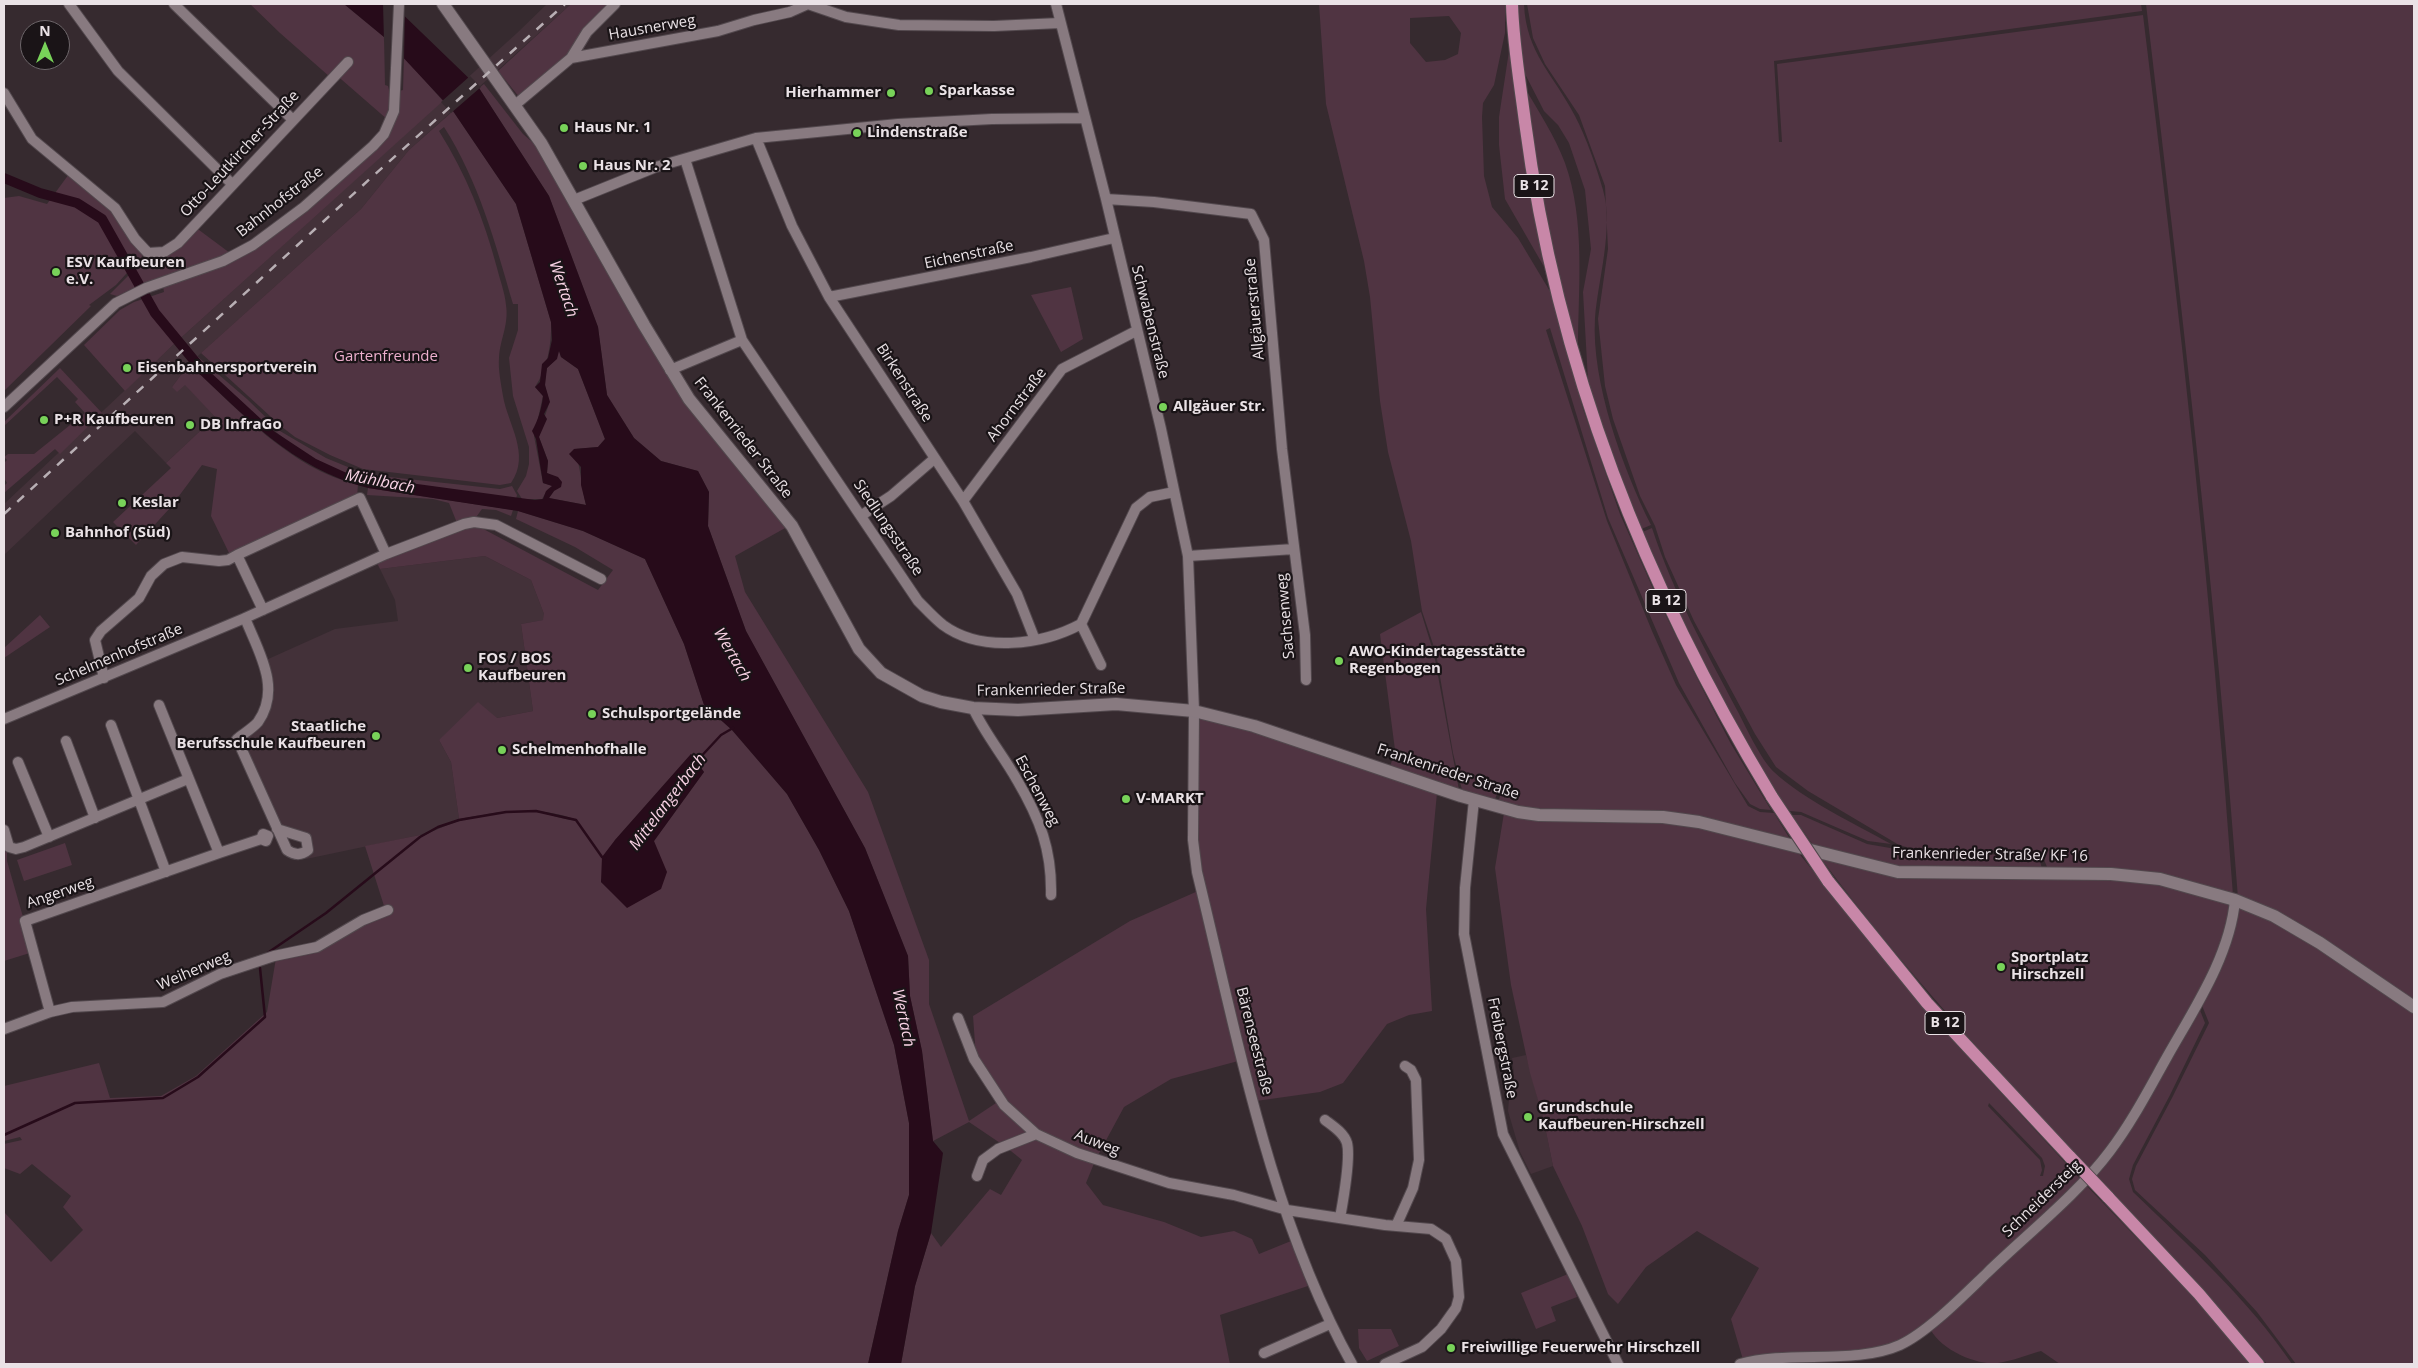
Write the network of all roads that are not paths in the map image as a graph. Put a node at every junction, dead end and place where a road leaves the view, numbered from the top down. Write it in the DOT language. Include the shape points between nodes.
graph roads {
  1 [pos="69,4"];
  2 [pos="174,4"];
  3 [pos="392,4"];
  4 [pos="399,4"];
  5 [pos="615,4"];
  6 [pos="808,4"];
  7 [pos="1056,4"];
  8 [pos="1512,4"];
  9 [pos="448,5"];
  10 [pos="1060,23"];
  11 [pos="571,58"];
  12 [pos="348,62"];
  13 [pos="396,64"];
  14 [pos="4,92"];
  15 [pos="515,105"];
  16 [pos="1085,118"];
  17 [pos="292,119"];
  18 [pos="756,138"];
  19 [pos="685,158"];
  20 [pos="232,184"];
  21 [pos="1106,199"];
  22 [pos="574,200"];
  23 [pos="1114,238"];
  24 [pos="829,297"];
  25 [pos="1136,331"];
  26 [pos="742,340"];
  27 [pos="670,370"];
  28 [pos="4,407"];
  29 [pos="934,459"];
  30 [pos="1174,492"];
  31 [pos="963,501"];
  32 [pos="862,515"];
  33 [pos="1294,549"];
  34 [pos="386,554"];
  35 [pos="237,555"];
  36 [pos="1188,556"];
  37 [pos="601,579"];
  38 [pos="263,610"];
  39 [pos="244,618"];
  40 [pos="1081,624"];
  41 [pos="1035,640"];
  42 [pos="1101,665"];
  43 [pos="104,678"];
  44 [pos="1306,680"];
  45 [pos="159,705"];
  46 [pos="974,708"];
  47 [pos="1194,711"];
  48 [pos="4,719"];
  49 [pos="111,725"];
  50 [pos="66,741"];
  51 [pos="18,762"];
  52 [pos="188,779"];
  53 [pos="140,800"];
  54 [pos="1474,800"];
  55 [pos="1538,815"];
  56 [pos="95,818"];
  57 [pos="277,829"];
  58 [pos="4,830"];
  59 [pos="48,837"];
  60 [pos="261,839"];
  61 [pos="219,853"];
  62 [pos="166,872"];
  63 [pos="1051,895"];
  64 [pos="2235,900"];
  65 [pos="388,910"];
  66 [pos="2414,1007"];
  67 [pos="50,1012"];
  68 [pos="958,1018"];
  69 [pos="4,1029"];
  70 [pos="1405,1066"];
  71 [pos="1325,1120"];
  72 [pos="1036,1134"];
  73 [pos="977,1176"];
  74 [pos="1285,1210"];
  75 [pos="1340,1218"];
  76 [pos="1396,1226"];
  77 [pos="1330,1324"];
  78 [pos="1264,1353"];
  79 [pos="1352,1364"];
  80 [pos="1385,1364"];
  81 [pos="1618,1364"];
  82 [pos="1740,1364"];
  83 [pos="2258,1364"];
  1 -- 20 [label="street" via="118,70"];
  2 -- 17 [label="street"];
  3 -- 13 [label="street"];
  4 -- 13 [label="street"];
  5 -- 11 [label="street" via="587,32"];
  6 -- 10 [label="street" via="846,17 899,25"];
  6 -- 11 [label="street, Hausnerweg" via="718,31"];
  7 -- 10 [label="street, Schwabenstraße"];
  8 -- 83 [label="main road, B 12, bridge" via="1537,204 1588,403 1635,533 1706,684 1772,797 1828,881 1927,1003 2199,1294"];
  9 -- 15 [label="street, Frankenrieder Straße" via="470,45"];
  10 -- 16 [label="street, Schwabenstraße"];
  11 -- 15 [label="street, Hausnerweg"];
  12 -- 17 [label="street, Otto-Leutkircher-Straße"];
  13 -- 28 [label="street, Bahnhofstraße" via="394,111 384,134 304,207 253,245 232,256 146,288 116,303"];
  14 -- 20 [label="street, Otto-Leutkircher-Straße" via="32,139 115,208 148,253 164,252 178,243"];
  15 -- 22 [label="street, Frankenrieder Straße"];
  16 -- 18 [label="street" via="904,124"];
  16 -- 21 [label="street, Schwabenstraße"];
  17 -- 20 [label="street, Otto-Leutkircher-Straße"];
  18 -- 19 [label="street"];
  18 -- 24 [label="street, Birkenstraße" via="792,226"];
  19 -- 22 [label="street"];
  19 -- 26 [label="street, Siedlungsstraße"];
  21 -- 23 [label="street, Schwabenstraße"];
  21 -- 33 [label="street, Allgäuerstraße" via="1251,214 1264,240"];
  22 -- 27 [label="street, Frankenrieder Straße"];
  23 -- 24 [label="street, Eichenstraße"];
  23 -- 25 [label="street, Schwabenstraße"];
  24 -- 29 [label="street, Birkenstraße"];
  25 -- 30 [label="street, Schwabenstraße"];
  25 -- 31 [label="street, Ahornstraße" via="1062,369"];
  26 -- 27 [label="street"];
  26 -- 32 [label="street, Siedlungsstraße"];
  27 -- 46 [label="street, Frankenrieder Straße" via="728,449 792,526 839,614 870,663 922,696"];
  29 -- 31 [label="street, Birkenstraße"];
  29 -- 32 [label="street" via="891,496"];
  30 -- 36 [label="street, Schwabenstraße"];
  30 -- 40 [label="street" via="1150,497 1136,508"];
  31 -- 41 [label="street, Birkenstraße" via="1017,594"];
  32 -- 41 [label="street, Siedlungsstraße" via="918,601 944,625 974,640 1004,643"];
  33 -- 36 [label="street"];
  33 -- 44 [label="street, Sachsenweg" via="1305,635"];
  34 -- 35 [label="street" via="360,498"];
  34 -- 37 [label="street, Schelmenhofstraße" via="474,522 496,525"];
  34 -- 38 [label="street, Schelmenhofstraße"];
  35 -- 38 [label="street"];
  35 -- 43 [label="street" via="219,561 182,557 157,569 139,598 94,640"];
  36 -- 47 [label="street, Schwabenstraße"];
  38 -- 39 [label="street, Schelmenhofstraße"];
  39 -- 43 [label="street, Schelmenhofstraße"];
  39 -- 57 [label="street" via="268,673 268,687 266,705 257,723 237,739"];
  40 -- 41 [label="street, Siedlungsstraße"];
  40 -- 42 [label="street"];
  43 -- 48 [label="street, Schelmenhofstraße"];
  45 -- 52 [label="street"];
  46 -- 47 [label="street, Frankenrieder Straße" via="1018,710 1116,704"];
  46 -- 63 [label="street, Eschenweg" via="980,724 1017,780 1042,829 1050,859"];
  47 -- 54 [label="street, Frankenrieder Straße" via="1254,726"];
  47 -- 74 [label="street, Bärenseestraße" via="1193,840 1197,872 1254,1102"];
  49 -- 53 [label="street"];
  50 -- 56 [label="street"];
  51 -- 59 [label="street"];
  52 -- 53 [label="street"];
  52 -- 61 [label="street"];
  53 -- 56 [label="street"];
  53 -- 62 [label="street"];
  54 -- 55 [label="street, Frankenrieder Straße"];
  54 -- 81 [label="street, Freibergstraße" via="1464,934 1503,1134"];
  55 -- 64 [label="street, Frankenrieder Straße/ KF 16" via="1663,817 1699,822 1898,872 2111,874 2160,879"];
  56 -- 59 [label="street"];
  58 -- 59 [label="street" via="9,846 16,849"];
  60 -- 61 [label="street, Angerweg"];
  61 -- 62 [label="street, Angerweg"];
  62 -- 67 [label="street, Angerweg" via="25,921"];
  64 -- 66 [label="street, Frankenrieder Straße/ KF 16" via="2274,916 2320,943"];
  64 -- 82 [label="street, Schneidersteig" via="2224,948 2198,1001 2111,1151 1960,1298 1901,1345 1880,1352"];
  65 -- 67 [label="street, Weiherweg" via="363,920 317,947 274,956 220,974 163,1002 72,1007"];
  67 -- 69 [label="street, Weiherweg"];
  68 -- 72 [label="street, Auweg" via="974,1058 1004,1105"];
  70 -- 76 [label="street" via="1412,1070 1416,1080 1419,1160 1413,1188"];
  71 -- 75 [label="street" via="1347,1143 1347,1180"];
  72 -- 73 [label="street" via="998,1149 983,1160"];
  72 -- 74 [label="street, Auweg" via="1077,1153 1142,1176 1234,1195"];
  74 -- 75 [label="street, Auweg"];
  74 -- 77 [label="street, Bärenseestraße"];
  75 -- 76 [label="street, Auweg"];
  76 -- 80 [label="street, Auweg" via="1431,1229 1446,1239 1456,1261 1459,1296 1450,1318 1422,1347"];
  77 -- 78 [label="street"];
  77 -- 79 [label="street, Bärenseestraße"];
}
